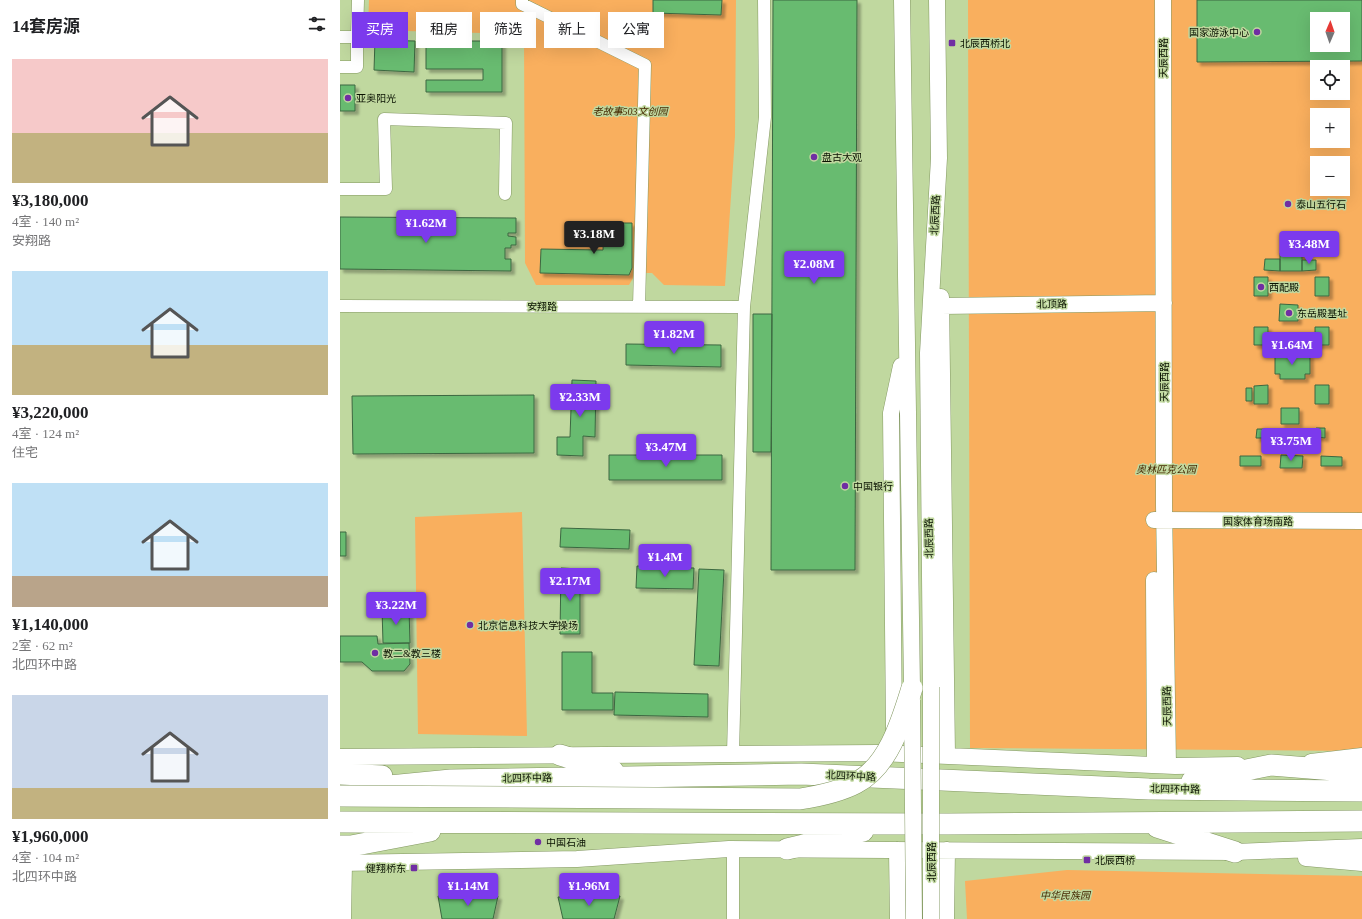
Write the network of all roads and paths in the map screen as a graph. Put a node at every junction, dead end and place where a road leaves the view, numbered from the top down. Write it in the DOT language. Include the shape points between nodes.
graph roads {
  1 [pos="358,0"];
  2 [pos="522,0"];
  3 [pos="764,0"];
  4 [pos="902,0"];
  5 [pos="937,0"];
  6 [pos="1153,0"];
  7 [pos="1163,0"];
  8 [pos="358,12"];
  9 [pos="340,37"];
  10 [pos="352,37"];
  11 [pos="357,48"];
  12 [pos="340,66"];
  13 [pos="939,158"];
  14 [pos="340,189"];
  15 [pos="504,194"];
  16 [pos="1159,303"];
  17 [pos="340,306"];
  18 [pos="941,306"];
  19 [pos="639,307"];
  20 [pos="744,307"];
  21 [pos="907,337"];
  22 [pos="1159,520"];
  23 [pos="1362,521"];
  24 [pos="922,687"];
  25 [pos="894,753"];
  26 [pos="733,754"];
  27 [pos="560,755"];
  28 [pos="947,755"];
  29 [pos="1362,756"];
  30 [pos="340,757"];
  31 [pos="1162,764"];
  32 [pos="1271,765"];
  33 [pos="1362,770"];
  34 [pos="340,774"];
  35 [pos="633,777"];
  36 [pos="450,780"];
  37 [pos="1149,789"];
  38 [pos="340,790"];
  39 [pos="1362,791"];
  40 [pos="340,796"];
  41 [pos="1137,821"];
  42 [pos="1362,821"];
  43 [pos="340,822"];
  44 [pos="483,822"];
  45 [pos="897,823"];
  46 [pos="1362,848"];
  47 [pos="733,849"];
  48 [pos="787,849"];
  49 [pos="897,850"];
  50 [pos="947,850"];
  51 [pos="1235,852"];
  52 [pos="342,857"];
  53 [pos="1362,863"];
  54 [pos="898,912"];
  55 [pos="946,912"];
  56 [pos="345,919"];
  57 [pos="733,919"];
  58 [pos="914,919"];
  59 [pos="931,919"];
  1 -- 8 [label="street"];
  2 -- 19 [label="street" via="522,4 645,65"];
  3 -- 20 [label="street" via="764,117"];
  4 -- 21 [label="street, 北辰西路"];
  5 -- 13 [label="street, 北辰西路"];
  6 -- 16 [label="street, 天辰西路"];
  7 -- 16 [label="street, 天辰西路"];
  9 -- 10 [label="street"];
  11 -- 12 [label="street" via="357,66"];
  13 -- 18 [label="street, 北辰西路"];
  13 -- 24 [label="street, 北辰西路" via="928,353"];
  14 -- 15 [label="street" via="386,189 384,119 506,123"];
  16 -- 18 [label="street, 北顶路"];
  16 -- 22 [label="street, 天辰西路"];
  17 -- 19 [label="street, 安翔路"];
  18 -- 28 [label="street, 北辰西路"];
  19 -- 20 [label="street, 安翔路"];
  20 -- 26 [label="street"];
  21 -- 24 [label="street, 北辰西路"];
  21 -- 25 [label="street, 北辰西路" via="891,413"];
  22 -- 23 [label="street, 国家体育场南路"];
  22 -- 31 [label="street, 天辰西路"];
  24 -- 40 [label="highway, bridge" via="898,734 878,765 857,783 831,793 800,799"];
  24 -- 58 [label="street, 北辰西路, bridge"];
  24 -- 59 [label="street, 北辰西路, bridge"];
  25 -- 26 [label="street"];
  25 -- 28 [label="street"];
  26 -- 27 [label="street"];
  27 -- 30 [label="street"];
  27 -- 35 [label="highway"];
  28 -- 31 [label="street"];
  29 -- 32 [label="street"];
  31 -- 32 [label="street"];
  32 -- 33 [label="highway"];
  32 -- 37 [label="highway"];
  34 -- 36 [label="highway"];
  35 -- 36 [label="highway, 北四环中路"];
  35 -- 37 [label="highway, 北四环中路" via="801,774"];
  36 -- 38 [label="highway, 北四环中路"];
  37 -- 39 [label="highway, 北四环中路"];
  41 -- 42 [label="highway"];
  41 -- 45 [label="highway"];
  41 -- 51 [label="highway"];
  43 -- 44 [label="highway"];
  44 -- 45 [label="highway"];
  44 -- 52 [label="highway" via="351,846"];
  45 -- 48 [label="highway"];
  46 -- 51 [label="street"];
  47 -- 48 [label="street"];
  47 -- 52 [label="street" via="577,859"];
  47 -- 57 [label="street"];
  48 -- 49 [label="street"];
  49 -- 50 [label="street"];
  49 -- 54 [label="street"];
  50 -- 51 [label="street"];
  50 -- 55 [label="street, 北辰西路"];
  51 -- 53 [label="street"];
  52 -- 56 [label="street"];
  54 -- 55 [label="street"];
}
